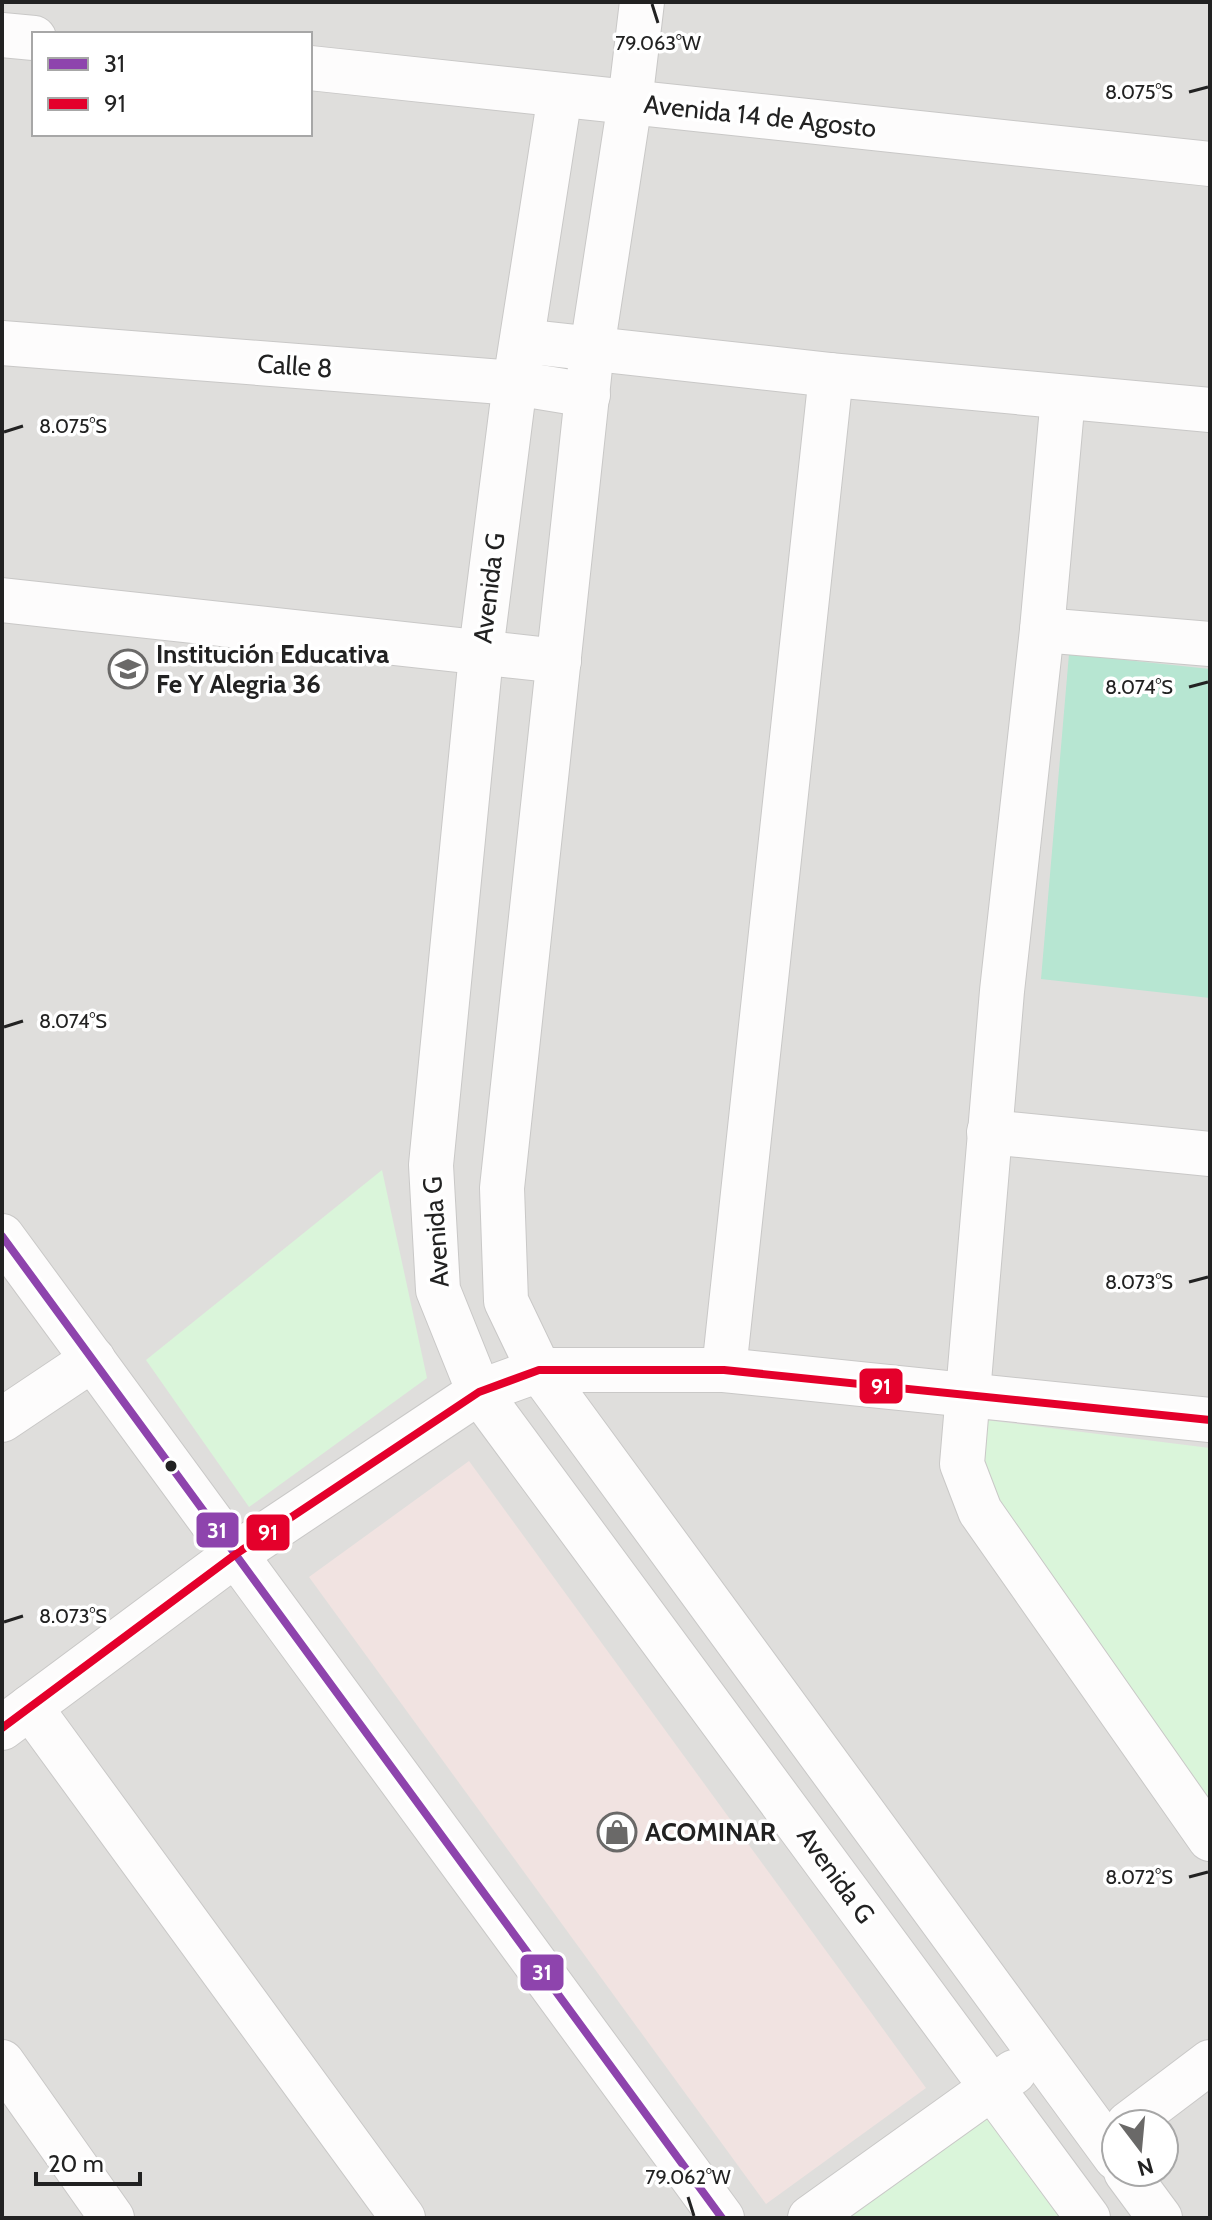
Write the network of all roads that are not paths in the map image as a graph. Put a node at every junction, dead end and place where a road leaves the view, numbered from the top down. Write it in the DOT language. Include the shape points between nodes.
graph roads {
  1 [pos="642,2"];
  2 [pos="2,35"];
  3 [pos="32,38"];
  4 [pos="312,68"];
  5 [pos="560,95"];
  6 [pos="630,102"];
  7 [pos="1210,164"];
  8 [pos="522,341"];
  9 [pos="2,343"];
  10 [pos="592,349"];
  11 [pos="831,375"];
  12 [pos="515,383"];
  13 [pos="588,395"];
  14 [pos="1063,397"];
  15 [pos="1210,410"];
  16 [pos="2,600"];
  17 [pos="1042,630"];
  18 [pos="1210,644"];
  19 [pos="481,652"];
  20 [pos="559,661"];
  21 [pos="989,1132"];
  22 [pos="1210,1154"];
  23 [pos="2,1236"];
  24 [pos="93,1359"];
  25 [pos="539,1370"];
  26 [pos="724,1370"];
  27 [pos="479,1392"];
  28 [pos="967,1397"];
  29 [pos="2,1420"];
  30 [pos="1210,1420"];
  31 [pos="236,1554"];
  32 [pos="16,1718"];
  33 [pos="1210,1839"];
  34 [pos="1040,2055"];
  35 [pos="2,2062"];
  36 [pos="1210,2062"];
  37 [pos="992,2086"];
  38 [pos="1160,2108"];
  39 [pos="1100,2125"];
  40 [pos="1142,2188"];
  41 [pos="112,2218"];
  42 [pos="403,2218"];
  43 [pos="722,2218"];
  44 [pos="810,2218"];
  45 [pos="1088,2218"];
  46 [pos="1160,2218"];
  1 -- 6 [label="street"];
  2 -- 3 [label="street"];
  4 -- 5 [label="street, Avenida 14 de Agosto"];
  5 -- 6 [label="street, Avenida 14 de Agosto"];
  5 -- 8 [label="street, Avenida G"];
  6 -- 7 [label="street, Avenida 14 de Agosto"];
  6 -- 10 [label="street"];
  8 -- 10 [label="street"];
  8 -- 12 [label="street, Avenida G"];
  9 -- 12 [label="street, Calle 8"];
  10 -- 11 [label="street"];
  10 -- 13 [label="street"];
  11 -- 14 [label="street"];
  11 -- 26 [label="street"];
  12 -- 13 [label="street, Calle 8"];
  12 -- 19 [label="street, Avenida G"];
  13 -- 20 [label="street"];
  14 -- 15 [label="street"];
  14 -- 17 [label="street"];
  16 -- 19 [label="street"];
  17 -- 18 [label="street"];
  17 -- 21 [label="street"];
  19 -- 20 [label="street"];
  19 -- 27 [label="street, Avenida G" via="431,1165 438,1290"];
  20 -- 25 [label="street" via="502,1188 506,1301"];
  21 -- 22 [label="street"];
  21 -- 28 [label="street"];
  23 -- 24 [label="street"];
  24 -- 29 [label="street"];
  24 -- 31 [label="street"];
  25 -- 26 [label="street"];
  25 -- 27 [label="street"];
  25 -- 34 [label="street"];
  26 -- 28 [label="street"];
  27 -- 31 [label="street"];
  27 -- 37 [label="street, Avenida G"];
  28 -- 30 [label="street"];
  28 -- 33 [label="street" via="962,1464 980,1511"];
  31 -- 32 [label="street"];
  31 -- 43 [label="street"];
  32 -- 42 [label="street"];
  34 -- 37 [label="street"];
  34 -- 39 [label="street"];
  35 -- 41 [label="street"];
  36 -- 38 [label="street"];
  37 -- 44 [label="street"];
  37 -- 45 [label="street, Avenida G"];
  40 -- 46 [label="street"];
}
